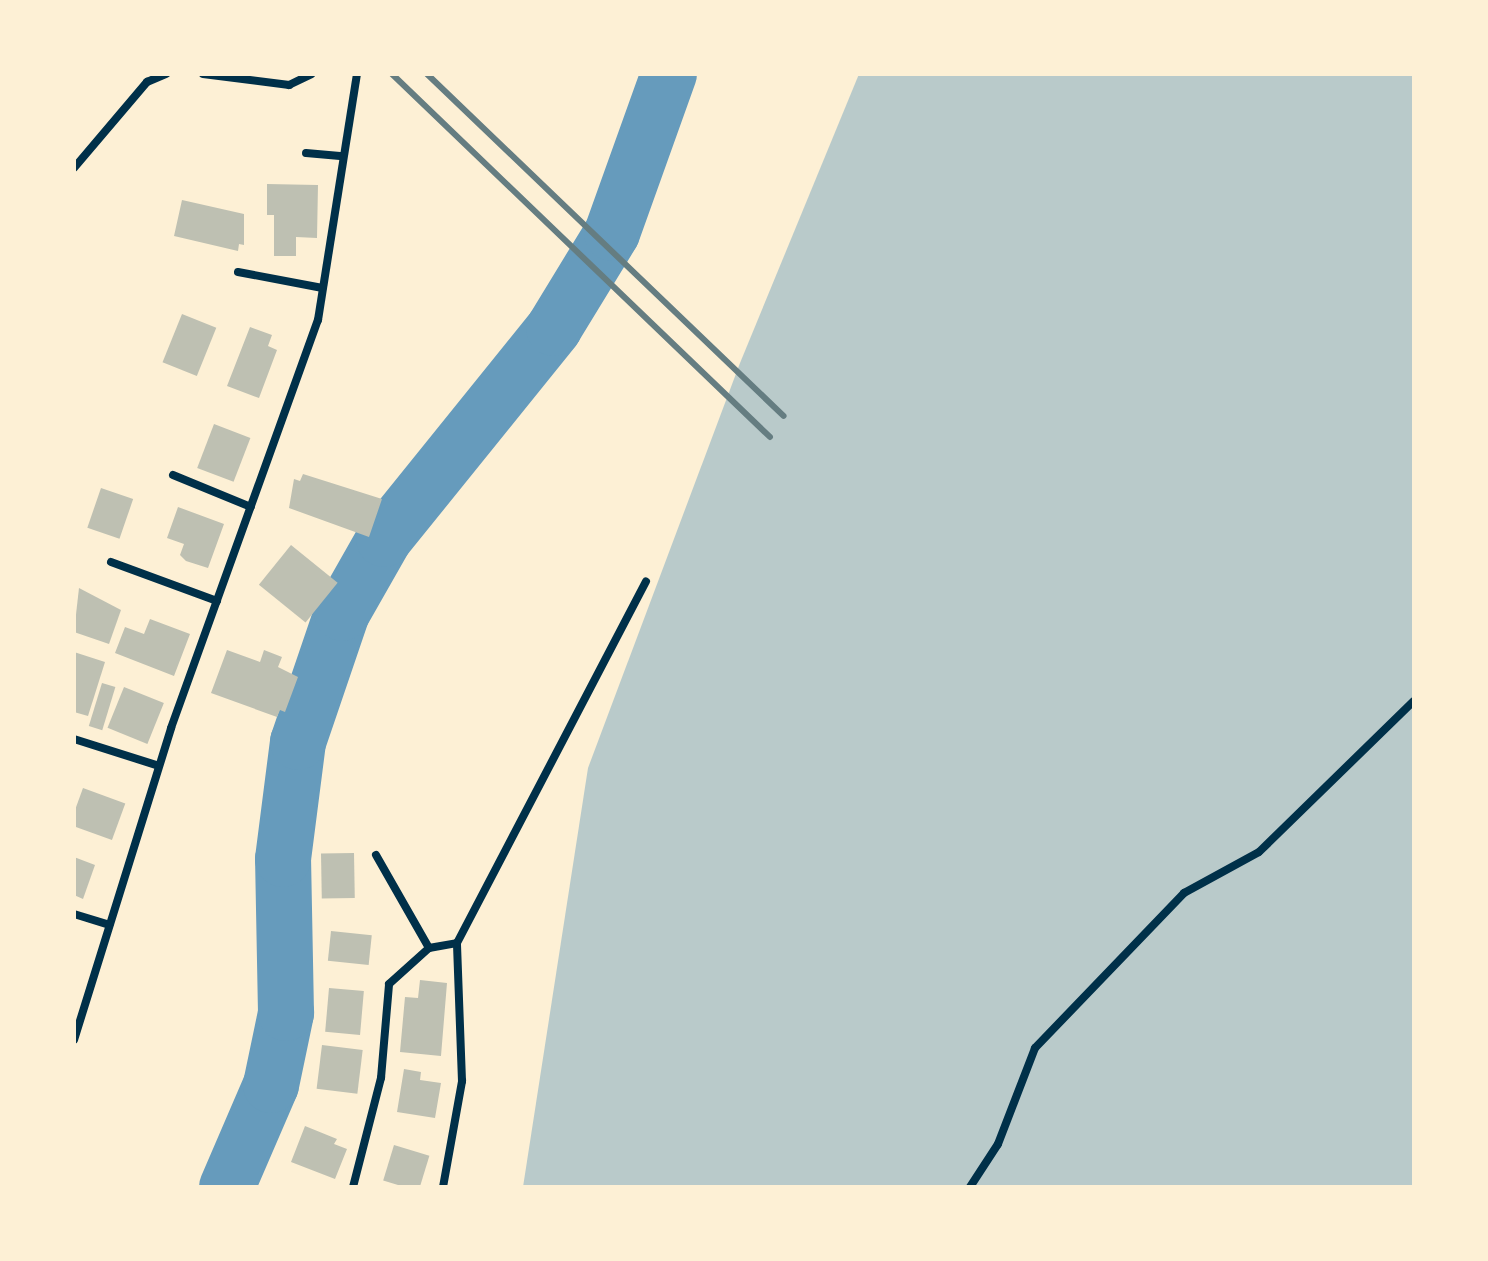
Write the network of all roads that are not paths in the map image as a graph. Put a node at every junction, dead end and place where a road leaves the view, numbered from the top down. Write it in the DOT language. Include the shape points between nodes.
graph roads {
  1 [pos="166,74"];
  2 [pos="203,74"];
  3 [pos="312,74"];
  4 [pos="357,74"];
  5 [pos="306,153"];
  6 [pos="343,156"];
  7 [pos="74,168"];
  8 [pos="238,272"];
  9 [pos="323,288"];
  10 [pos="173,475"];
  11 [pos="251,507"];
  12 [pos="111,562"];
  13 [pos="646,581"];
  14 [pos="217,601"];
  15 [pos="1414,701"];
  16 [pos="74,739"];
  17 [pos="159,766"];
  18 [pos="376,855"];
  19 [pos="74,914"];
  20 [pos="109,925"];
  21 [pos="457,943"];
  22 [pos="429,948"];
  23 [pos="74,1040"];
  24 [pos="353,1187"];
  25 [pos="443,1187"];
  26 [pos="970,1187"];
  1 -- 7 [label="street" via="147,82"];
  2 -- 3 [label="street" via="289,85"];
  4 -- 6 [label="street"];
  5 -- 6 [label="street"];
  6 -- 9 [label="street"];
  8 -- 9 [label="street"];
  9 -- 11 [label="street" via="318,320"];
  10 -- 11 [label="street"];
  11 -- 14 [label="street"];
  12 -- 14 [label="street"];
  13 -- 21 [label="street"];
  14 -- 17 [label="street"];
  15 -- 26 [label="street" via="1259,852 1184,893 1035,1048 998,1144"];
  16 -- 17 [label="street"];
  17 -- 20 [label="street"];
  18 -- 22 [label="street"];
  19 -- 20 [label="street"];
  20 -- 23 [label="street"];
  21 -- 22 [label="street"];
  21 -- 25 [label="street" via="462,1081"];
  22 -- 24 [label="street" via="389,984 381,1078"];
}
